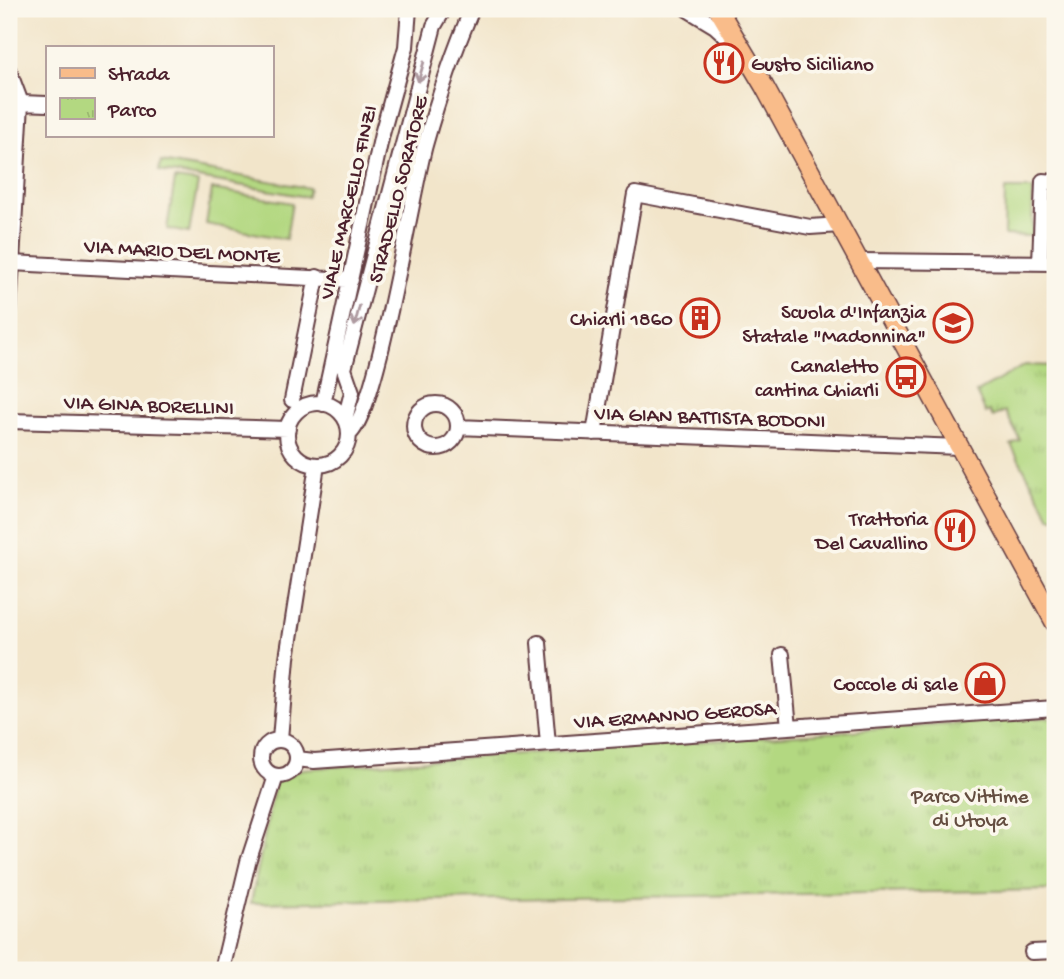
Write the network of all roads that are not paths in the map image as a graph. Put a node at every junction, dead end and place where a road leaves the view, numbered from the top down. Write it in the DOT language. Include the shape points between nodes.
graph roads {
  1 [pos="410,9"];
  2 [pos="444,9"];
  3 [pos="472,9"];
  4 [pos="687,9"];
  5 [pos="718,9"];
  6 [pos="741,50"];
  7 [pos="9,71"];
  8 [pos="21,103"];
  9 [pos="46,104"];
  10 [pos="1055,182"];
  11 [pos="840,225"];
  12 [pos="859,261"];
  13 [pos="11,262"];
  14 [pos="1040,263"];
  15 [pos="1055,263"];
  16 [pos="317,277"];
  17 [pos="351,280"];
  18 [pos="9,314"];
  19 [pos="383,341"];
  20 [pos="352,392"];
  21 [pos="292,400"];
  22 [pos="323,404"];
  23 [pos="345,419"];
  24 [pos="9,421"];
  25 [pos="458,428"];
  26 [pos="288,429"];
  27 [pos="349,433"];
  28 [pos="594,433"];
  29 [pos="959,447"];
  30 [pos="317,465"];
  31 [pos="1055,624"];
  32 [pos="540,643"];
  33 [pos="782,655"];
  34 [pos="1055,708"];
  35 [pos="789,727"];
  36 [pos="280,739"];
  37 [pos="548,744"];
  38 [pos="297,759"];
  39 [pos="275,776"];
  40 [pos="1055,951"];
  41 [pos="1032,952"];
  42 [pos="222,970"];
  1 -- 17 [label="street, VIALE MARCELLO FINZI" via="406,47"];
  2 -- 20 [label="street, STRADELLO SORATORE, one-way" via="434,26 394,169 344,369"];
  3 -- 19 [label="street, STRADELLO SORATORE" via="425,146"];
  4 -- 6 [label="street"];
  5 -- 6 [label="main road"];
  6 -- 11 [label="main road"];
  7 -- 8 [label="street"];
  8 -- 9 [label="street"];
  8 -- 13 [label="street"];
  10 -- 14 [label="street" via="1043,181"];
  11 -- 12 [label="main road"];
  11 -- 28 [label="street" via="810,227 635,194"];
  12 -- 14 [label="street"];
  12 -- 29 [label="main road"];
  13 -- 16 [label="street, VIA MARIO DEL MONTE"];
  13 -- 18 [label="street"];
  14 -- 15 [label="street"];
  16 -- 17 [label="street, VIA MARIO DEL MONTE"];
  16 -- 21 [label="street"];
  17 -- 22 [label="street, VIALE MARCELLO FINZI"];
  19 -- 20 [label="street, STRADELLO SORATORE"];
  19 -- 27 [label="street, STRADELLO SORATORE" via="360,417"];
  20 -- 23 [label="street, STRADELLO SORATORE"];
  22 -- 23 [label="street"];
  22 -- 26 [label="street" via="298,411"];
  23 -- 27 [label="street"];
  24 -- 26 [label="street, VIA GINA BORELLINI"];
  25 -- 28 [label="street, VIA GIAN BATTISTA BODONI"];
  26 -- 30 [label="street" via="292,451"];
  27 -- 30 [label="street" via="341,455"];
  28 -- 29 [label="street, VIA GIAN BATTISTA BODONI"];
  29 -- 31 [label="main road"];
  30 -- 36 [label="street" via="287,658"];
  32 -- 37 [label="street"];
  33 -- 35 [label="street"];
  34 -- 35 [label="street, VIA ERMANNO GEROSA"];
  35 -- 37 [label="street, VIA ERMANNO GEROSA"];
  36 -- 38 [label="street" via="291,744"];
  36 -- 39 [label="street" via="268,743 260,758 265,770"];
  37 -- 38 [label="street, VIA ERMANNO GEROSA"];
  38 -- 39 [label="street" via="288,774"];
  39 -- 42 [label="street"];
  40 -- 41 [label="street"];
}
